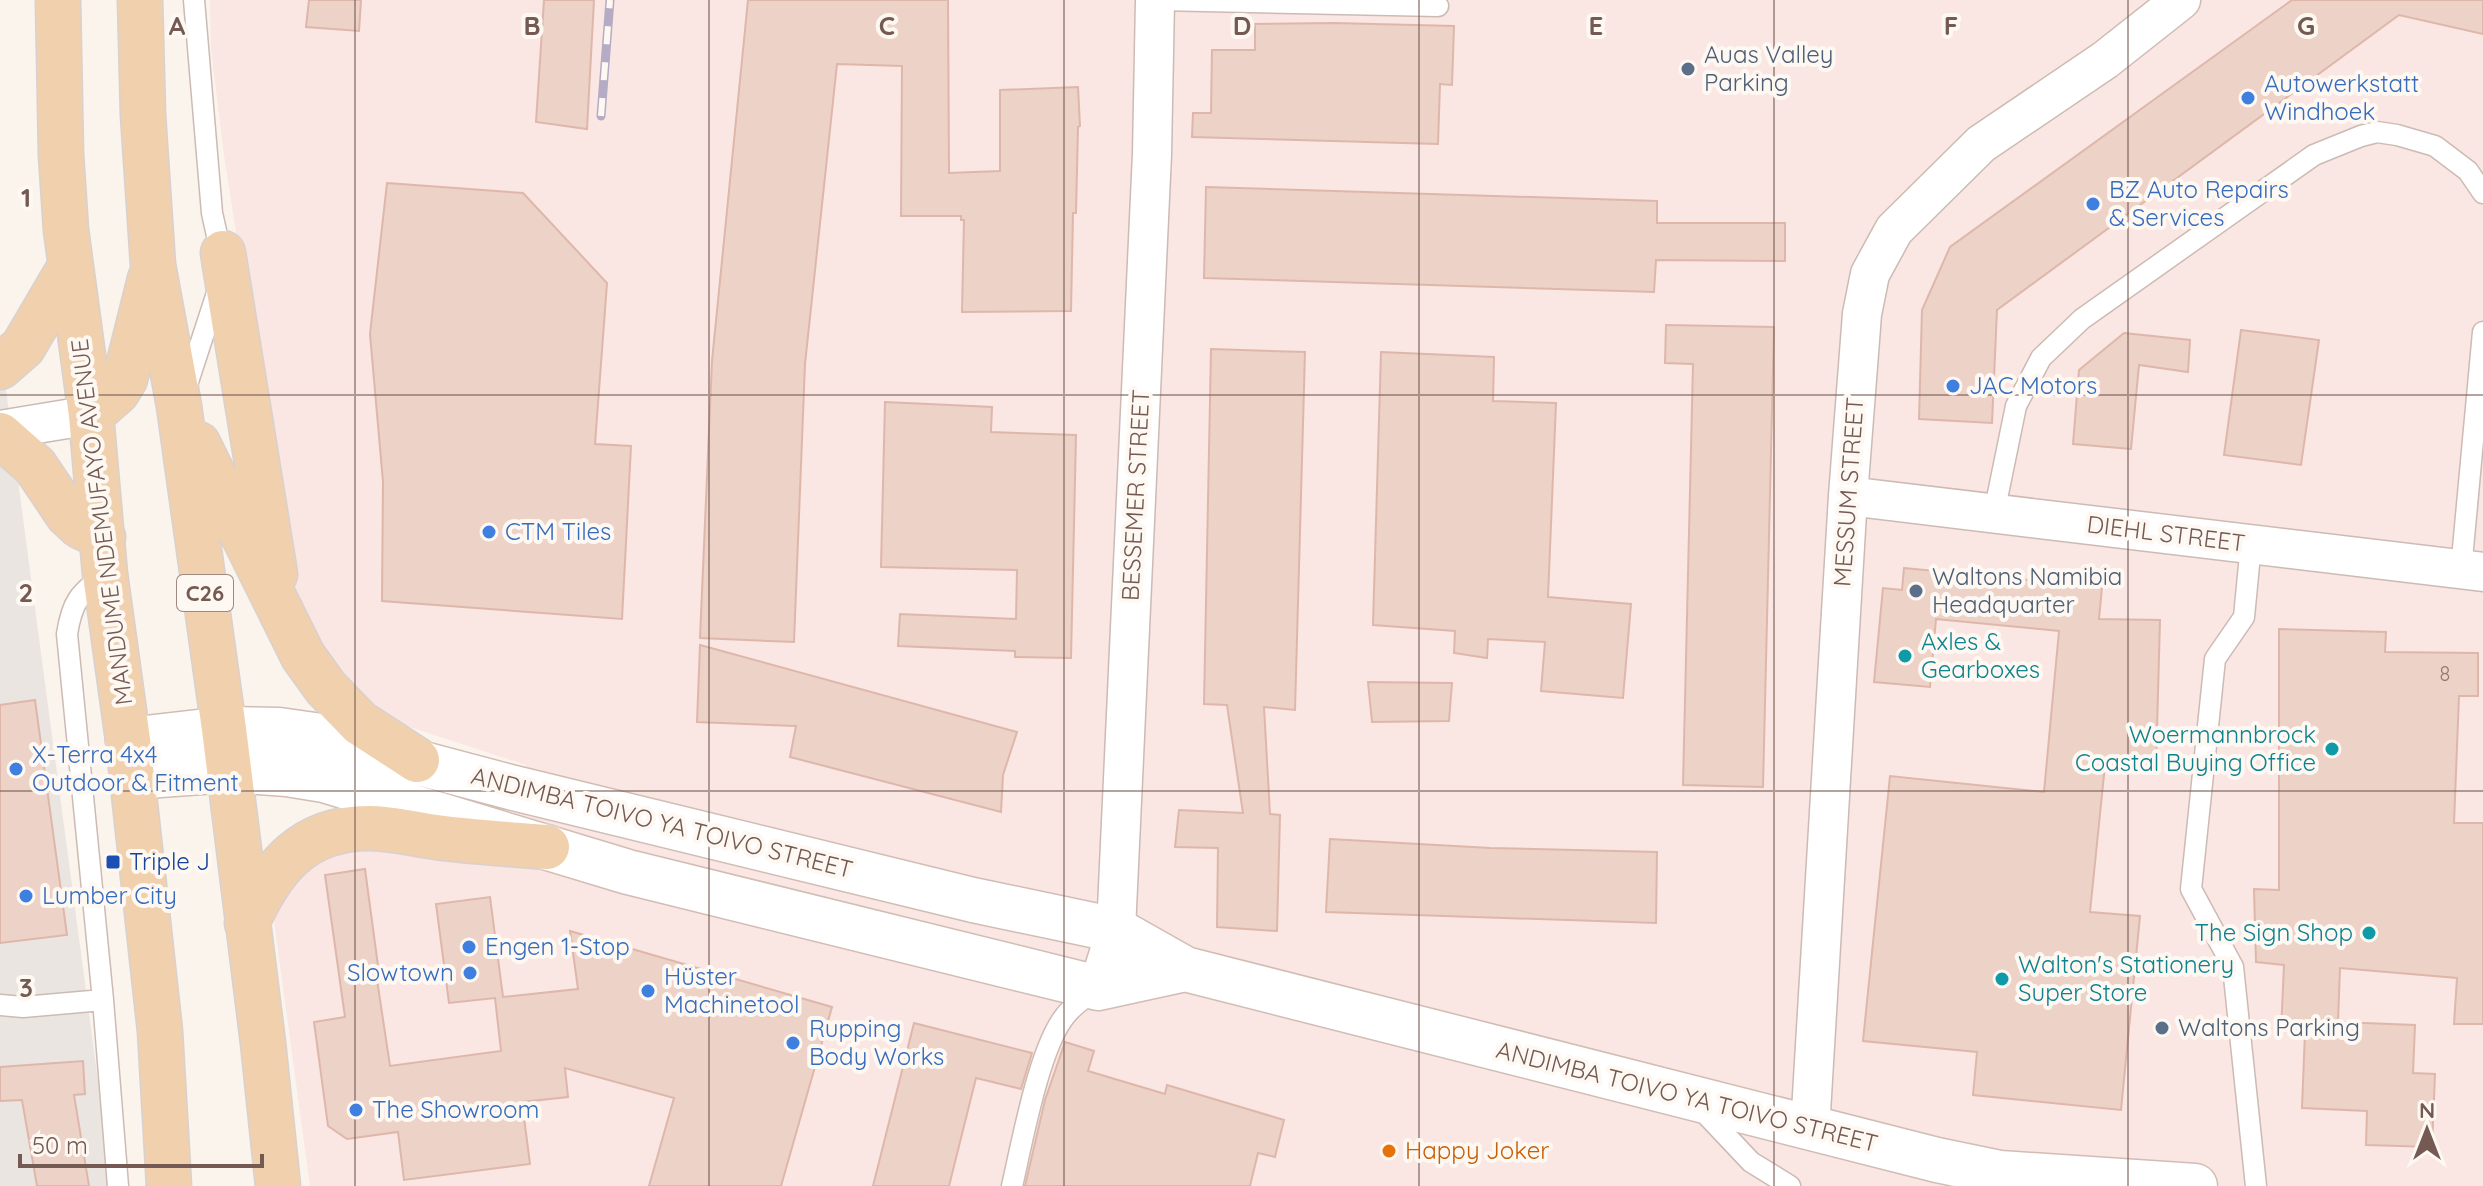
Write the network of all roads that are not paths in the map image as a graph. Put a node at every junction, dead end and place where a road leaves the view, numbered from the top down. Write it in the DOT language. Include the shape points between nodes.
graph roads {
  1 [pos="140,0"];
  2 [pos="194,0"];
  3 [pos="1157,0"];
  4 [pos="2181,0"];
  5 [pos="1438,6"];
  6 [pos="55,12"];
  7 [pos="2483,193"];
  8 [pos="223,253"];
  9 [pos="153,265"];
  10 [pos="70,267"];
  11 [pos="2483,332"];
  12 [pos="0,367"];
  13 [pos="179,406"];
  14 [pos="91,415"];
  15 [pos="0,433"];
  16 [pos="1848,496"];
  17 [pos="1994,513"];
  18 [pos="2251,544"];
  19 [pos="104,556"];
  20 [pos="2472,571"];
  21 [pos="283,619"];
  22 [pos="226,750"];
  23 [pos="130,759"];
  24 [pos="417,760"];
  25 [pos="547,847"];
  26 [pos="247,923"];
  27 [pos="1116,930"];
  28 [pos="1185,969"];
  29 [pos="1098,988"];
  30 [pos="103,1000"];
  31 [pos="0,1005"];
  32 [pos="1692,1099"];
  33 [pos="1810,1129"];
  34 [pos="2000,1180"];
  35 [pos="118,1186"];
  36 [pos="169,1186"];
  37 [pos="278,1186"];
  38 [pos="1012,1186"];
  39 [pos="1790,1186"];
  40 [pos="2195,1186"];
  41 [pos="2256,1186"];
  1 -- 9 [label="main road, C26"];
  2 -- 8 [label="lane" via="212,213"];
  3 -- 5 [label="lane"];
  3 -- 27 [label="street, BESSEMER STREET"];
  4 -- 16 [label="street, MESSUM STREET" via="2105,60 1981,144 1894,230 1870,274 1862,314"];
  6 -- 10 [label="main road, MANDUME NDEMUFAYO AVENUE"];
  7 -- 17 [label="lane" via="2458,161 2429,143 2397,135 2377,132 2314,155 2082,319 2041,358 2016,406"];
  8 -- 13 [label="lane" via="216,304"];
  8 -- 21 [label="main road"];
  9 -- 13 [label="main road, C26"];
  9 -- 14 [label="main road" via="125,379"];
  10 -- 12 [label="main road" via="23,347"];
  10 -- 14 [label="main road, MANDUME NDEMUFAYO AVENUE"];
  11 -- 20 [label="lane"];
  13 -- 21 [label="main road"];
  13 -- 22 [label="main road, C26"];
  14 -- 15 [label="street"];
  14 -- 19 [label="main road, MANDUME NDEMUFAYO AVENUE"];
  15 -- 19 [label="main road" via="35,466"];
  16 -- 17 [label="street, DIEHL STREET"];
  16 -- 33 [label="street, MESSUM STREET"];
  17 -- 18 [label="street, DIEHL STREET"];
  18 -- 20 [label="street, DIEHL STREET"];
  18 -- 41 [label="lane" via="2244,617 2215,659 2191,889 2233,967"];
  19 -- 23 [label="main road, MANDUME NDEMUFAYO AVENUE"];
  19 -- 30 [label="lane" via="71,610 67,634"];
  21 -- 24 [label="main road" via="326,688 360,723"];
  22 -- 23 [label="street, ANDIMBA TOIVO YA TOIVO STREET"];
  22 -- 24 [label="street, ANDIMBA TOIVO YA TOIVO STREET" via="279,730"];
  22 -- 25 [label="street, ANDIMBA TOIVO YA TOIVO STREET" via="287,774 324,780"];
  22 -- 26 [label="main road, C26"];
  23 -- 36 [label="main road, MANDUME NDEMUFAYO AVENUE" via="160,1031"];
  24 -- 27 [label="street, ANDIMBA TOIVO YA TOIVO STREET" via="973,900"];
  25 -- 26 [label="main road" via="371,828 334,830 306,843 281,865 261,891"];
  25 -- 29 [label="street, ANDIMBA TOIVO YA TOIVO STREET" via="643,876"];
  26 -- 37 [label="main road, C26"];
  27 -- 28 [label="street, ANDIMBA TOIVO YA TOIVO STREET"];
  27 -- 29 [label="street, BESSEMER STREET"];
  28 -- 29 [label="street, ANDIMBA TOIVO YA TOIVO STREET"];
  28 -- 32 [label="street, ANDIMBA TOIVO YA TOIVO STREET"];
  29 -- 38 [label="lane" via="1065,1015 1052,1037"];
  30 -- 31 [label="lane"];
  30 -- 35 [label="lane"];
  32 -- 33 [label="street, ANDIMBA TOIVO YA TOIVO STREET"];
  32 -- 39 [label="lane" via="1751,1162"];
  33 -- 34 [label="street, ANDIMBA TOIVO YA TOIVO STREET"];
  34 -- 40 [label="street, ANDIMBA TOIVO YA TOIVO STREET"];
}
